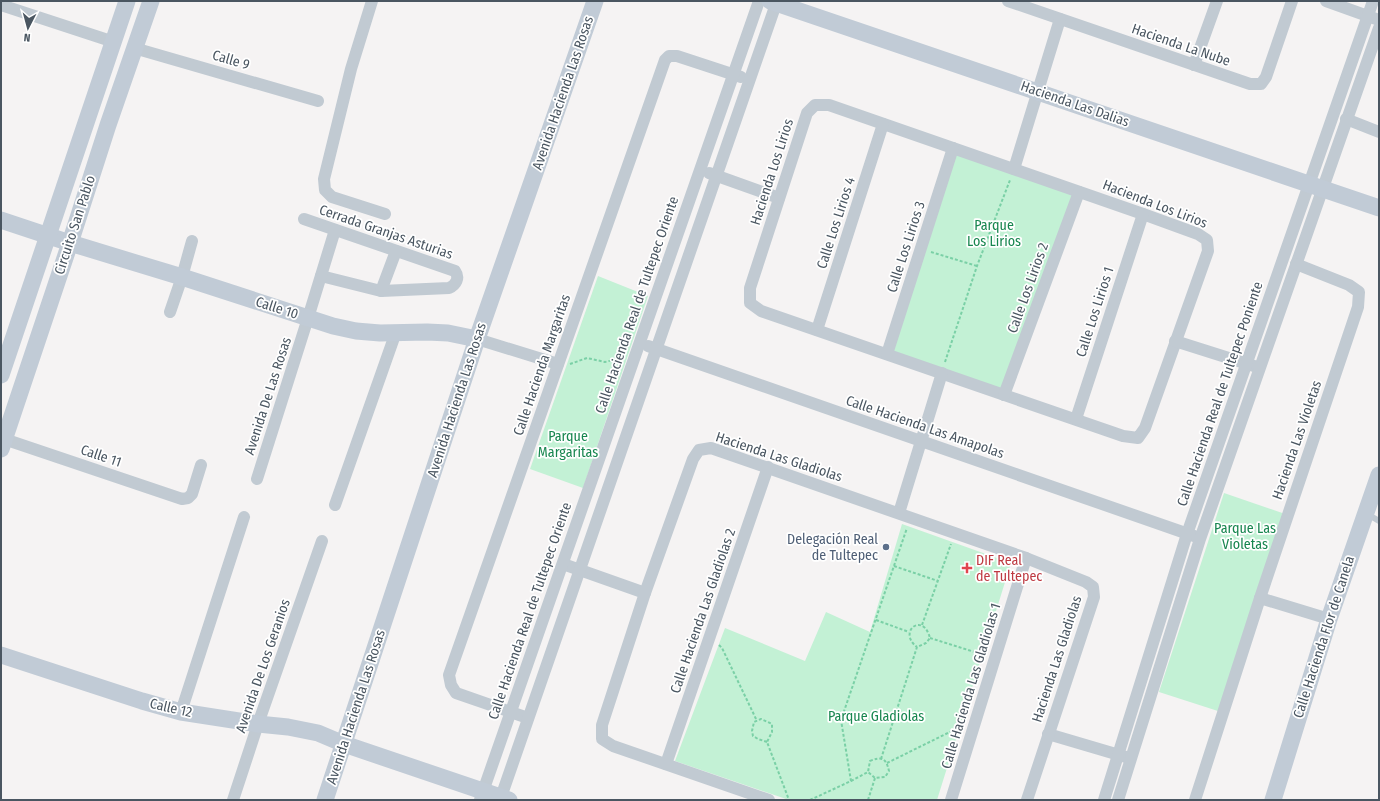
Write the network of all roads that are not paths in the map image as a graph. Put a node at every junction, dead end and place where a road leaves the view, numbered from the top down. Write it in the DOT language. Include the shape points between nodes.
graph roads {
  1 [pos="127,1"];
  2 [pos="151,1"];
  3 [pos="372,1"];
  4 [pos="595,1"];
  5 [pos="771,1"];
  6 [pos="1008,1"];
  7 [pos="1217,1"];
  8 [pos="1292,1"];
  9 [pos="1326,1"];
  10 [pos="1373,1"];
  11 [pos="1,5"];
  12 [pos="1374,18"];
  13 [pos="1060,19"];
  14 [pos="1379,28"];
  15 [pos="114,42"];
  16 [pos="134,48"];
  17 [pos="1194,65"];
  18 [pos="734,74"];
  19 [pos="749,80"];
  20 [pos="1037,91"];
  21 [pos="318,101"];
  22 [pos="1346,119"];
  23 [pos="883,124"];
  24 [pos="1379,132"];
  25 [pos="953,148"];
  26 [pos="1014,169"];
  27 [pos="700,170"];
  28 [pos="716,176"];
  29 [pos="1316,185"];
  30 [pos="1079,192"];
  31 [pos="780,198"];
  32 [pos="1379,208"];
  33 [pos="385,214"];
  34 [pos="1143,214"];
  35 [pos="304,219"];
  36 [pos="1,220"];
  37 [pos="335,230"];
  38 [pos="48,236"];
  39 [pos="192,241"];
  40 [pos="70,243"];
  41 [pos="396,251"];
  42 [pos="1296,264"];
  43 [pos="321,276"];
  44 [pos="182,278"];
  45 [pos="381,291"];
  46 [pos="170,312"];
  47 [pos="308,318"];
  48 [pos="817,330"];
  49 [pos="396,332"];
  50 [pos="477,339"];
  51 [pos="1175,341"];
  52 [pos="638,349"];
  53 [pos="656,349"];
  54 [pos="887,354"];
  55 [pos="1247,363"];
  56 [pos="558,364"];
  57 [pos="1260,367"];
  58 [pos="942,373"];
  59 [pos="1,375"];
  60 [pos="1004,395"];
  61 [pos="1076,419"];
  62 [pos="920,441"];
  63 [pos="3,444"];
  64 [pos="202,465"];
  65 [pos="768,467"];
  66 [pos="1379,475"];
  67 [pos="256,479"];
  68 [pos="335,506"];
  69 [pos="905,515"];
  70 [pos="244,517"];
  71 [pos="1372,517"];
  72 [pos="1187,534"];
  73 [pos="1200,538"];
  74 [pos="322,541"];
  75 [pos="1026,558"];
  76 [pos="563,564"];
  77 [pos="580,570"];
  78 [pos="645,593"];
  79 [pos="1260,598"];
  80 [pos="1328,619"];
  81 [pos="1,655"];
  82 [pos="181,712"];
  83 [pos="511,712"];
  84 [pos="528,718"];
  85 [pos="258,724"];
  86 [pos="1048,734"];
  87 [pos="344,744"];
  88 [pos="1118,754"];
  89 [pos="1131,758"];
  90 [pos="666,764"];
  91 [pos="482,796"];
  92 [pos="503,799"];
  93 [pos="233,800"];
  94 [pos="325,800"];
  95 [pos="769,800"];
  96 [pos="951,800"];
  97 [pos="1027,800"];
  98 [pos="1104,800"];
  99 [pos="1118,800"];
  100 [pos="1195,800"];
  101 [pos="1273,800"];
  1 -- 15 [label="street, Circuito San Pablo"];
  2 -- 16 [label="street, Circuito San Pablo"];
  3 -- 33 [label="street" via="351,69 324,185 332,197"];
  4 -- 50 [label="street, Avenida Hacienda Las Rosas"];
  5 -- 18 [label="street, Calle Hacienda Real de Tultepec Oriente"];
  5 -- 19 [label="street"];
  5 -- 20 [label="street, Hacienda Las Dalias"];
  6 -- 13 [label="street, Hacienda La Nube"];
  7 -- 17 [label="street"];
  8 -- 17 [label="street, Hacienda La Nube" via="1266,77 1261,84 1250,84"];
  9 -- 12 [label="street"];
  10 -- 12 [label="street, Calle Hacienda Real de Tultepec Poniente"];
  11 -- 15 [label="street"];
  12 -- 29 [label="street, Calle Hacienda Real de Tultepec Poniente"];
  13 -- 17 [label="street, Hacienda La Nube"];
  13 -- 20 [label="street"];
  14 -- 22 [label="street, Calle Hacienda Real de Tultepec Poniente"];
  15 -- 38 [label="street, Circuito San Pablo"];
  16 -- 21 [label="street, Calle 9"];
  16 -- 40 [label="street, Circuito San Pablo"];
  18 -- 19 [label="street, Calle Hacienda Margaritas"];
  18 -- 27 [label="street, Calle Hacienda Real de Tultepec Oriente"];
  18 -- 56 [label="street, Calle Hacienda Margaritas" via="677,56 669,56 664,60"];
  19 -- 28 [label="street"];
  20 -- 26 [label="street"];
  20 -- 29 [label="street, Hacienda Las Dalias"];
  22 -- 24 [label="street"];
  22 -- 29 [label="street, Calle Hacienda Real de Tultepec Poniente"];
  23 -- 25 [label="street, Hacienda Los Lirios"];
  23 -- 31 [label="street, Hacienda Los Lirios" via="829,105 815,104 807,113"];
  23 -- 48 [label="street, Calle Los Lirios 4"];
  25 -- 26 [label="street, Hacienda Los Lirios"];
  25 -- 54 [label="street, Calle Los Lirios 3"];
  26 -- 30 [label="street, Hacienda Los Lirios"];
  27 -- 28 [label="street"];
  27 -- 52 [label="street, Calle Hacienda Real de Tultepec Oriente"];
  28 -- 31 [label="street"];
  28 -- 53 [label="street"];
  29 -- 32 [label="street, Hacienda Las Dalias"];
  29 -- 42 [label="street, Calle Hacienda Real de Tultepec Poniente"];
  29 -- 55 [label="street, Calle Hacienda Real de Tultepec Poniente"];
  30 -- 34 [label="street, Hacienda Los Lirios"];
  30 -- 60 [label="street, Calle Los Lirios 2"];
  31 -- 48 [label="street, Hacienda Los Lirios" via="750,288 750,303 762,311"];
  34 -- 51 [label="street, Hacienda Los Lirios" via="1198,234 1207,240 1208,251"];
  34 -- 61 [label="street, Calle Los Lirios 1"];
  35 -- 37 [label="street, Cerrada Granjas Asturias"];
  36 -- 38 [label="street, Calle 10"];
  37 -- 41 [label="street, Cerrada Granjas Asturias"];
  37 -- 43 [label="street, Avenida De Las Rosas"];
  38 -- 40 [label="street, Calle 10"];
  38 -- 59 [label="street, Circuito San Pablo"];
  39 -- 44 [label="street"];
  40 -- 44 [label="street, Calle 10"];
  40 -- 63 [label="street, Circuito San Pablo"];
  41 -- 45 [label="street"];
  41 -- 45 [label="street, Cerrada Granjas Asturias" via="455,271 458,278 455,285 449,288"];
  42 -- 57 [label="street, Calle Hacienda Real de Tultepec Poniente"];
  42 -- 79 [label="street, Hacienda Las Violetas" via="1350,285 1359,292 1358,307"];
  43 -- 45 [label="street"];
  43 -- 47 [label="street, Avenida De Las Rosas"];
  44 -- 46 [label="street"];
  44 -- 47 [label="street, Calle 10"];
  47 -- 49 [label="street, Calle 10" via="356,331"];
  47 -- 67 [label="street, Avenida De Las Rosas"];
  48 -- 54 [label="street, Hacienda Los Lirios"];
  49 -- 50 [label="street, Calle 10" via="427,332"];
  49 -- 68 [label="street"];
  50 -- 56 [label="street, Calle 10"];
  50 -- 87 [label="street, Avenida Hacienda Las Rosas"];
  51 -- 55 [label="street"];
  51 -- 61 [label="street, Hacienda Los Lirios" via="1145,428 1138,438 1123,436"];
  52 -- 53 [label="street, Calle Hacienda Las Amapolas"];
  52 -- 76 [label="street, Calle Hacienda Real de Tultepec Oriente"];
  53 -- 62 [label="street, Calle Hacienda Las Amapolas"];
  53 -- 77 [label="street"];
  54 -- 58 [label="street, Hacienda Los Lirios"];
  55 -- 57 [label="street"];
  55 -- 72 [label="street, Calle Hacienda Real de Tultepec Poniente"];
  56 -- 83 [label="street, Calle Hacienda Margaritas" via="450,675 456,693"];
  57 -- 73 [label="street, Calle Hacienda Real de Tultepec Poniente"];
  58 -- 60 [label="street, Hacienda Los Lirios"];
  58 -- 62 [label="street"];
  60 -- 61 [label="street, Hacienda Los Lirios"];
  62 -- 69 [label="street"];
  62 -- 72 [label="street, Calle Hacienda Las Amapolas"];
  63 -- 64 [label="street, Calle 11" via="182,499 192,494"];
  65 -- 69 [label="street, Hacienda Las Gladiolas"];
  65 -- 78 [label="street, Hacienda Las Gladiolas" via="710,448 699,450 693,459"];
  65 -- 90 [label="street, Calle Hacienda Las Gladiolas 2"];
  66 -- 71 [label="street, Calle Hacienda Flor de Canela"];
  69 -- 75 [label="street, Hacienda Las Gladiolas"];
  70 -- 82 [label="street"];
  71 -- 80 [label="street, Calle Hacienda Flor de Canela"];
  72 -- 73 [label="street, Calle Hacienda Las Amapolas"];
  72 -- 88 [label="street, Calle Hacienda Real de Tultepec Poniente"];
  73 -- 89 [label="street, Calle Hacienda Real de Tultepec Poniente"];
  74 -- 85 [label="street, Avenida De Los Geranios"];
  75 -- 86 [label="street, Hacienda Las Gladiolas" via="1093,587 1094,597"];
  75 -- 96 [label="street, Calle Hacienda Las Gladiolas 1"];
  76 -- 77 [label="street"];
  76 -- 83 [label="street, Calle Hacienda Real de Tultepec Oriente"];
  77 -- 78 [label="street"];
  77 -- 84 [label="street"];
  78 -- 90 [label="street, Hacienda Las Gladiolas" via="602,725 602,739 613,746"];
  79 -- 80 [label="street"];
  79 -- 100 [label="street, Hacienda Las Violetas"];
  80 -- 101 [label="street, Calle Hacienda Flor de Canela"];
  81 -- 82 [label="street, Calle 12"];
  82 -- 85 [label="street, Calle 12"];
  83 -- 84 [label="street, Calle Hacienda Margaritas"];
  83 -- 91 [label="street, Calle Hacienda Real de Tultepec Oriente"];
  84 -- 92 [label="street"];
  85 -- 87 [label="street, Calle 12" via="318,733"];
  85 -- 93 [label="street, Avenida De Los Geranios"];
  86 -- 88 [label="street"];
  86 -- 97 [label="street, Hacienda Las Gladiolas"];
  87 -- 91 [label="street, Calle 12"];
  87 -- 94 [label="street, Avenida Hacienda Las Rosas"];
  88 -- 89 [label="street"];
  88 -- 98 [label="street, Calle Hacienda Real de Tultepec Poniente"];
  89 -- 99 [label="street, Calle Hacienda Real de Tultepec Poniente"];
  90 -- 95 [label="street, Hacienda Las Gladiolas"];
  91 -- 92 [label="street, Calle 12"];
}
